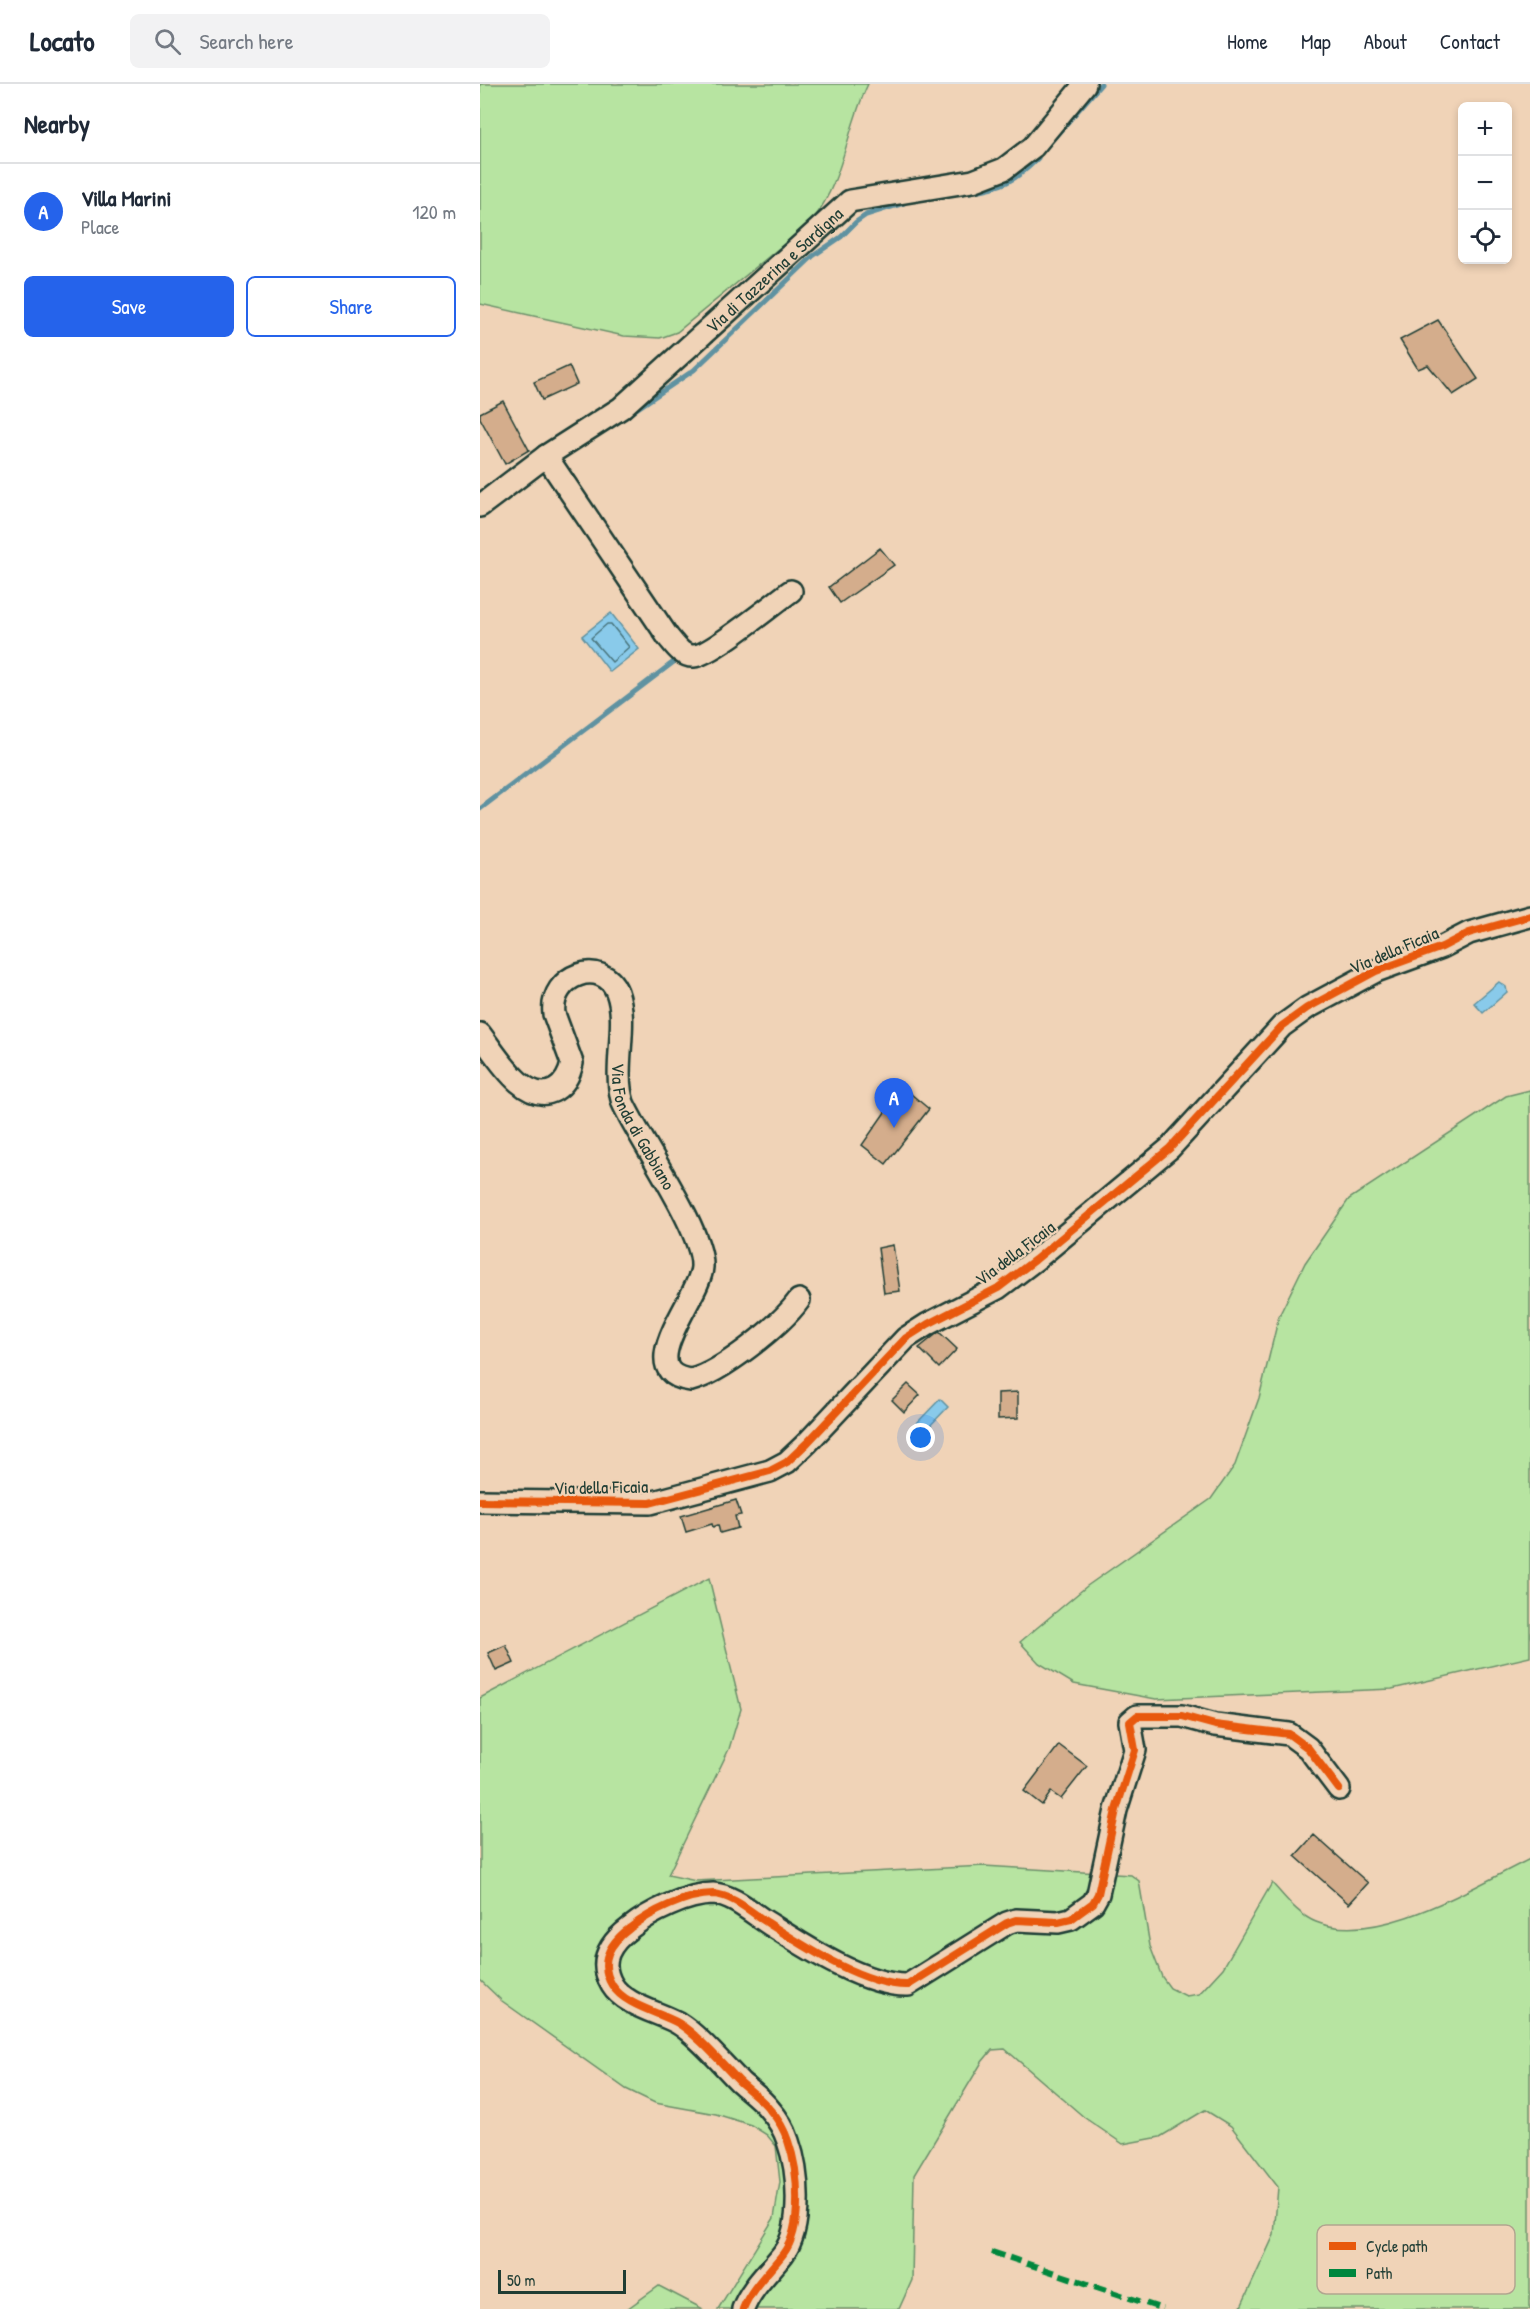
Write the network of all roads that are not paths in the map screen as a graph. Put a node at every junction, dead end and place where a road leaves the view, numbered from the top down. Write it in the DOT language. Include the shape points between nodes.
graph roads {
  1 [pos="1085,84"];
  2 [pos="546,456"];
  3 [pos="480,507"];
  4 [pos="791,591"];
  5 [pos="1530,916"];
  6 [pos="480,1034"];
  7 [pos="799,1300"];
  8 [pos="480,1501"];
  9 [pos="1339,1789"];
  10 [pos="743,2309"];
  1 -- 2 [label="street, Via di Tazzerina e Sardigna" via="1033,147 1004,170 973,181 850,201 621,408"];
  2 -- 3 [label="street, Via di Tazzerina e Sardigna"];
  2 -- 4 [label="street" via="668,637 685,654 693,656 711,649"];
  5 -- 8 [label="street, Via della Ficaia" via="1469,933 1376,971 1282,1026 1170,1148 1017,1275 906,1338 787,1462 746,1479 650,1503"];
  6 -- 7 [label="street, Via Fonda di Gabbiano" via="518,1082 545,1094 566,1080 572,1063 554,1014 558,989 570,978 587,973 603,977 614,986 620,1009 621,1097 696,1239 702,1261 697,1288 665,1350 668,1367 675,1375 691,1380 716,1369 773,1329"];
  9 -- 10 [label="street" via="1308,1749 1289,1734 1215,1725 1182,1716 1137,1716 1130,1722 1135,1749 1116,1810 1098,1894 1082,1914 1071,1919 1007,1923 908,1985 872,1979 715,1894 658,1911 620,1935 604,1967 612,1986 636,2003 680,2024 768,2107 789,2142 796,2199 795,2229 784,2252"];
}
